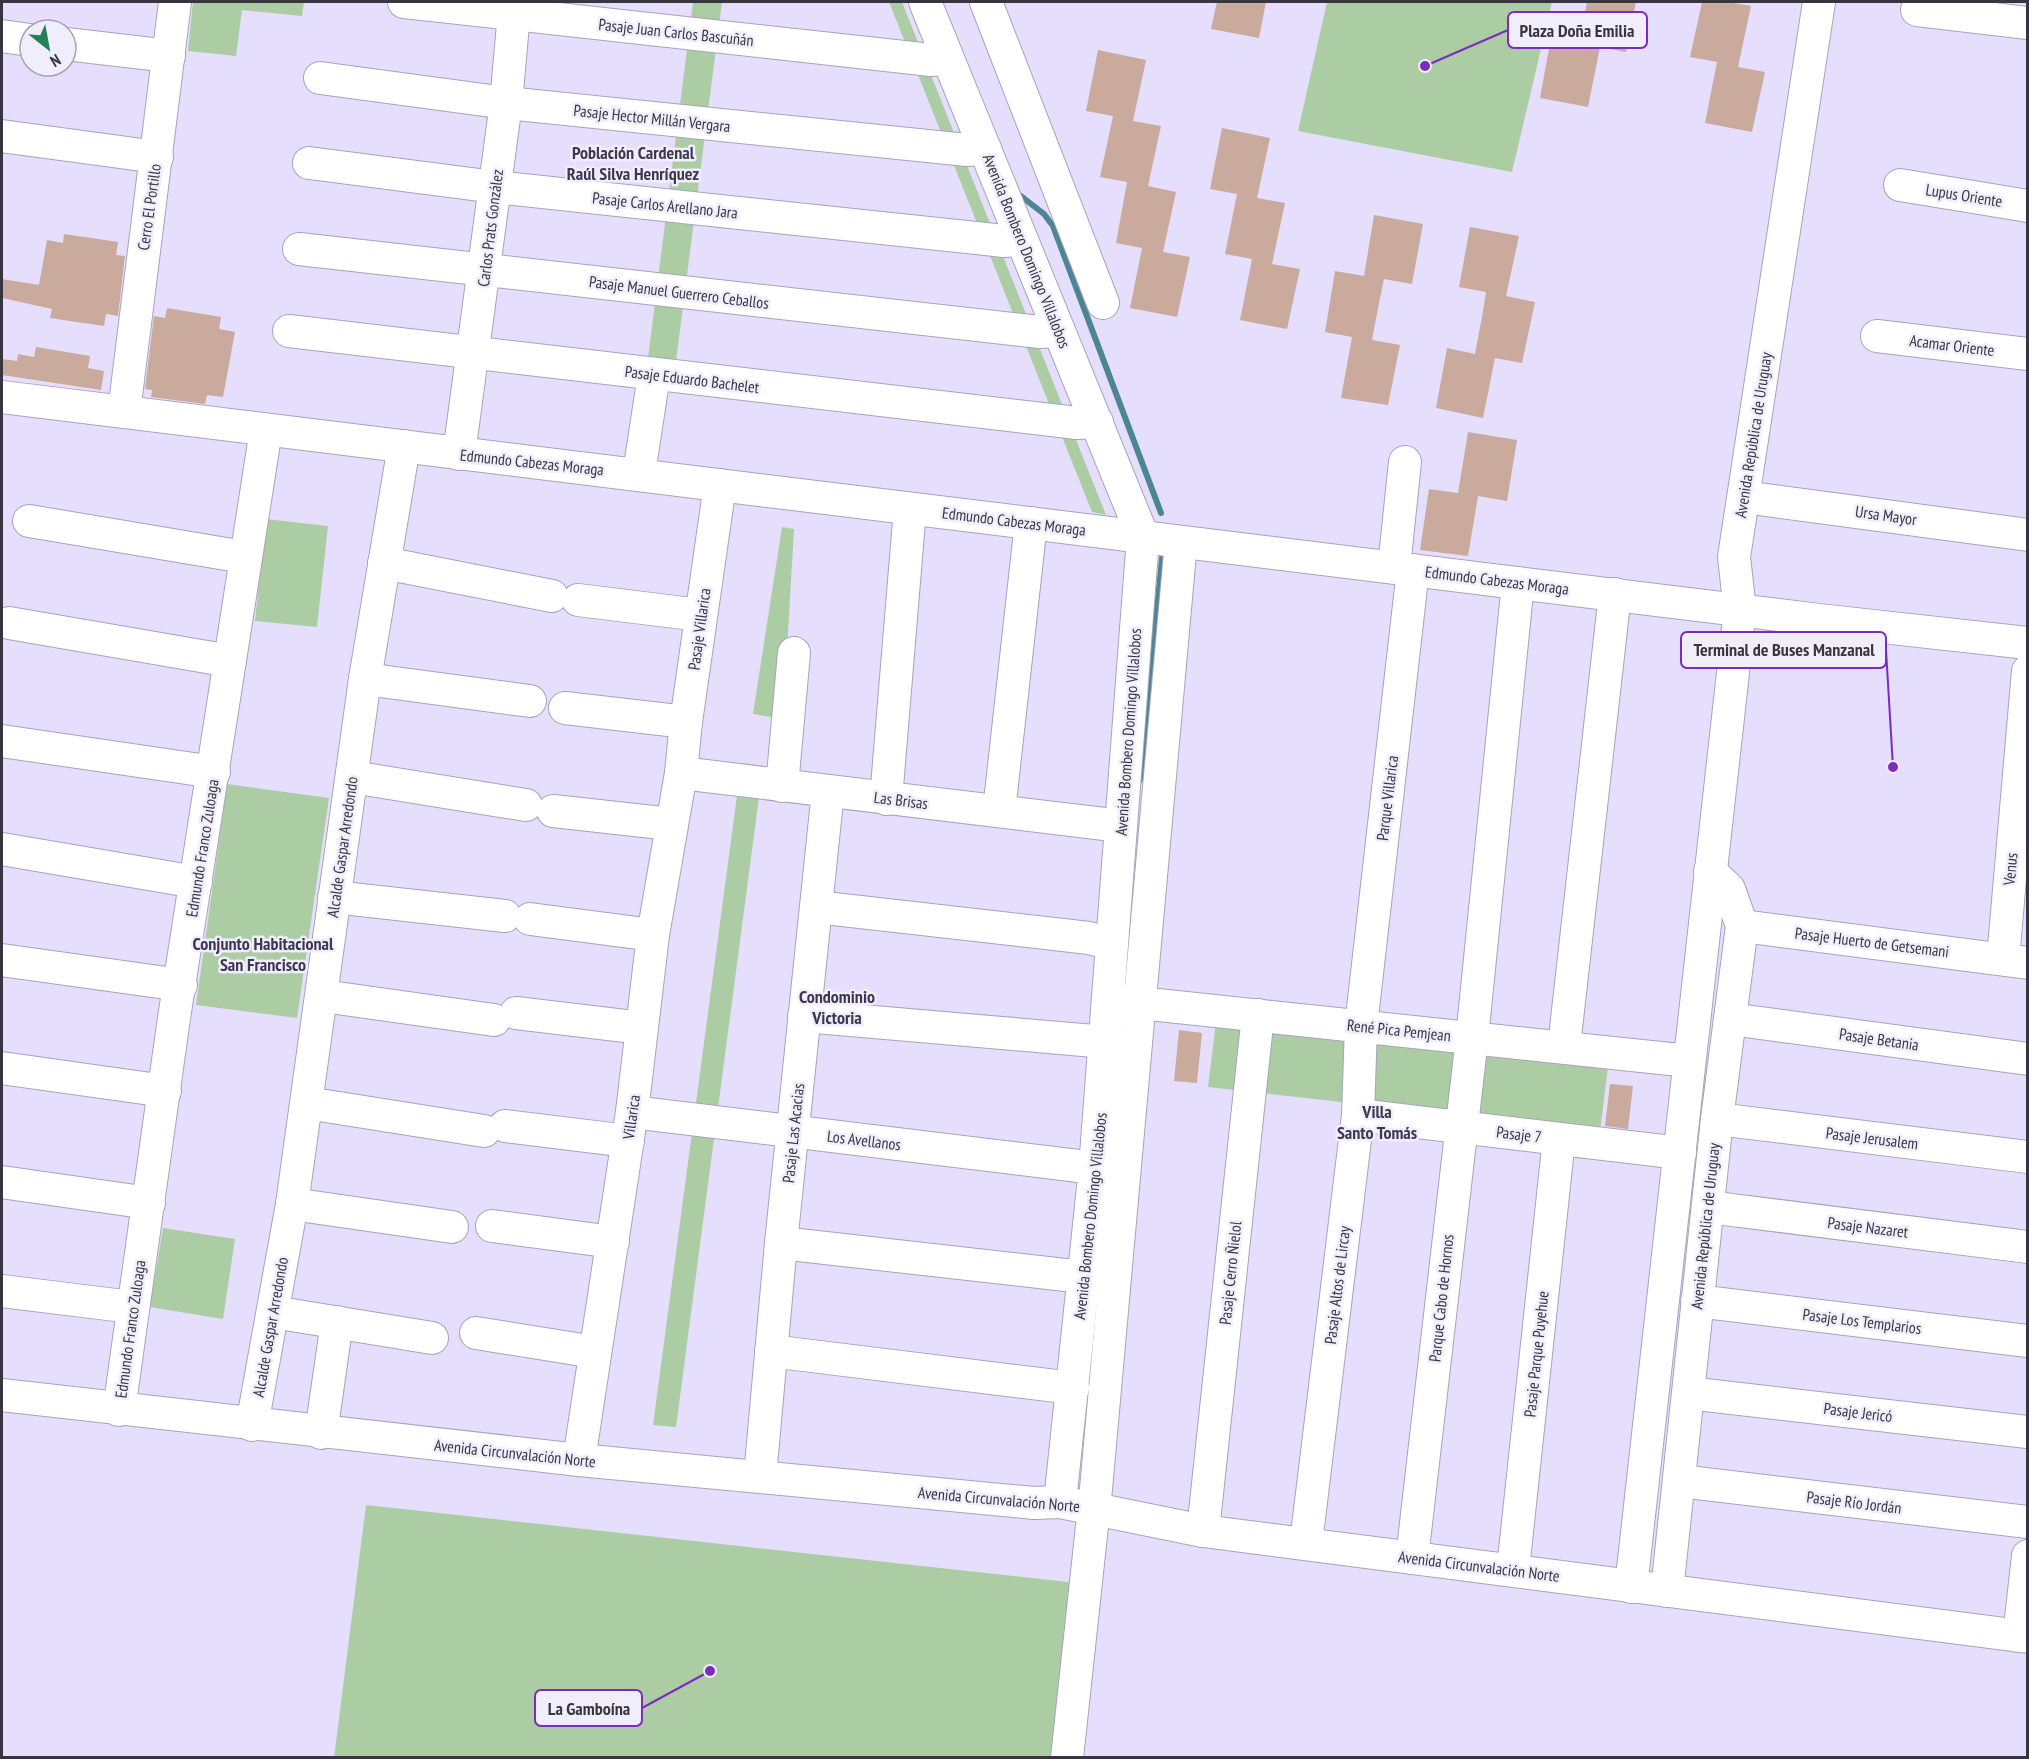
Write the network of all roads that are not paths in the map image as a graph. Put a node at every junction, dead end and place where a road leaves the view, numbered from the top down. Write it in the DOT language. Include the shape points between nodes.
graph roads {
  1 [pos="175,2"];
  2 [pos="404,2"];
  3 [pos="925,2"];
  4 [pos="986,2"];
  5 [pos="1819,2"];
  6 [pos="514,8"];
  7 [pos="1917,10"];
  8 [pos="2028,23"];
  9 [pos="2,36"];
  10 [pos="18,38"];
  11 [pos="78,45"];
  12 [pos="169,56"];
  13 [pos="948,59"];
  14 [pos="320,78"];
  15 [pos="506,103"];
  16 [pos="2,136"];
  17 [pos="985,149"];
  18 [pos="156,157"];
  19 [pos="309,164"];
  20 [pos="1900,185"];
  21 [pos="495,187"];
  22 [pos="2028,206"];
  23 [pos="1022,240"];
  24 [pos="299,249"];
  25 [pos="485,270"];
  26 [pos="1103,303"];
  27 [pos="289,331"];
  28 [pos="1059,331"];
  29 [pos="1877,336"];
  30 [pos="473,353"];
  31 [pos="2028,354"];
  32 [pos="654,375"];
  33 [pos="2,397"];
  34 [pos="124,412"];
  35 [pos="1096,422"];
  36 [pos="266,430"];
  37 [pos="404,446"];
  38 [pos="459,454"];
  39 [pos="1405,462"];
  40 [pos="639,473"];
  41 [pos="720,485"];
  42 [pos="1744,497"];
  43 [pos="910,509"];
  44 [pos="29,521"];
  45 [pos="1031,523"];
  46 [pos="2028,535"];
  47 [pos="1143,537"];
  48 [pos="1181,542"];
  49 [pos="244,557"];
  50 [pos="384,563"];
  51 [pos="1404,569"];
  52 [pos="1518,583"];
  53 [pos="1615,594"];
  54 [pos="1740,610"];
  55 [pos="700,615"];
  56 [pos="9,623"];
  57 [pos="2028,643"];
  58 [pos="794,652"];
  59 [pos="230,661"];
  60 [pos="2028,671"];
  61 [pos="365,679"];
  62 [pos="530,701"];
  63 [pos="565,708"];
  64 [pos="686,722"];
  65 [pos="2,741"];
  66 [pos="214,772"];
  67 [pos="681,773"];
  68 [pos="352,777"];
  69 [pos="783,786"];
  70 [pos="828,791"];
  71 [pos="886,799"];
  72 [pos="999,811"];
  73 [pos="671,824"];
  74 [pos="1121,826"];
  75 [pos="2,849"];
  76 [pos="1710,871"];
  77 [pos="196,882"];
  78 [pos="334,897"];
  79 [pos="816,907"];
  80 [pos="1742,926"];
  81 [pos="653,935"];
  82 [pos="1112,944"];
  83 [pos="2,960"];
  84 [pos="2015,961"];
  85 [pos="181,986"];
  86 [pos="322,996"];
  87 [pos="1108,999"];
  88 [pos="1140,1003"];
  89 [pos="1258,1015"];
  90 [pos="804,1016"];
  91 [pos="1730,1019"];
  92 [pos="1361,1026"];
  93 [pos="642,1028"];
  94 [pos="1472,1038"];
  95 [pos="1106,1042"];
  96 [pos="1564,1046"];
  97 [pos="2028,1059"];
  98 [pos="1689,1061"];
  99 [pos="2,1068"];
  100 [pos="165,1092"];
  101 [pos="307,1103"];
  102 [pos="1358,1115"];
  103 [pos="1717,1119"];
  104 [pos="630,1126"];
  105 [pos="1460,1127"];
  106 [pos="794,1132"];
  107 [pos="1560,1139"];
  108 [pos="1680,1153"];
  109 [pos="2028,1157"];
  110 [pos="1095,1168"];
  111 [pos="2,1182"];
  112 [pos="149,1203"];
  113 [pos="292,1204"];
  114 [pos="1708,1207"];
  115 [pos="492,1226"];
  116 [pos="452,1227"];
  117 [pos="613,1242"];
  118 [pos="781,1243"];
  119 [pos="2028,1247"];
  120 [pos="1083,1277"];
  121 [pos="2,1291"];
  122 [pos="1697,1301"];
  123 [pos="132,1307"];
  124 [pos="273,1312"];
  125 [pos="337,1322"];
  126 [pos="476,1333"];
  127 [pos="432,1338"];
  128 [pos="2028,1341"];
  129 [pos="771,1351"];
  130 [pos="595,1352"];
  131 [pos="1073,1388"];
  132 [pos="1688,1393"];
  133 [pos="2,1395"];
  134 [pos="119,1410"];
  135 [pos="252,1425"];
  136 [pos="321,1432"];
  137 [pos="2028,1432"];
  138 [pos="579,1460"];
  139 [pos="760,1476"];
  140 [pos="1680,1481"];
  141 [pos="1060,1502"];
  142 [pos="1094,1509"];
  143 [pos="2028,1522"];
  144 [pos="1203,1531"];
  145 [pos="1306,1543"];
  146 [pos="2028,1556"];
  147 [pos="1412,1558"];
  148 [pos="1513,1569"];
  149 [pos="1631,1587"];
  150 [pos="1667,1591"];
  151 [pos="2023,1636"];
  152 [pos="1067,1758"];
  1 -- 12 [label="street, Cerro El Portillo"];
  2 -- 6 [label="street, Pasaje Juan Carlos Bascuñán"];
  3 -- 13 [label="street, Avenida Bombero Domingo Villalobos"];
  4 -- 26 [label="street"];
  5 -- 42 [label="street, Avenida República de Uruguay"];
  6 -- 13 [label="street, Pasaje Juan Carlos Bascuñán" via="920,59"];
  6 -- 15 [label="street, Carlos Prats González"];
  7 -- 8 [label="street"];
  9 -- 10 [label="street"];
  11 -- 12 [label="street"];
  12 -- 18 [label="street, Cerro El Portillo"];
  13 -- 17 [label="street, Avenida Bombero Domingo Villalobos"];
  14 -- 15 [label="street, Pasaje Hector Millán Vergara"];
  15 -- 17 [label="street, Pasaje Hector Millán Vergara"];
  15 -- 21 [label="street, Carlos Prats González"];
  16 -- 18 [label="street"];
  17 -- 23 [label="street, Avenida Bombero Domingo Villalobos"];
  18 -- 34 [label="street, Cerro El Portillo"];
  19 -- 21 [label="street, Pasaje Carlos Arellano Jara"];
  20 -- 22 [label="street, Lupus Oriente"];
  21 -- 23 [label="street, Pasaje Carlos Arellano Jara"];
  21 -- 25 [label="street, Carlos Prats González"];
  23 -- 28 [label="street, Avenida Bombero Domingo Villalobos"];
  24 -- 25 [label="street, Pasaje Manuel Guerrero Ceballos"];
  25 -- 28 [label="street, Pasaje Manuel Guerrero Ceballos" via="1029,331"];
  25 -- 30 [label="street, Carlos Prats González"];
  27 -- 30 [label="street, Pasaje Eduardo Bachelet"];
  28 -- 35 [label="street, Avenida Bombero Domingo Villalobos"];
  29 -- 31 [label="street, Acamar Oriente"];
  30 -- 32 [label="street, Pasaje Eduardo Bachelet"];
  30 -- 38 [label="street, Carlos Prats González"];
  32 -- 35 [label="street, Pasaje Eduardo Bachelet" via="1077,423"];
  32 -- 40 [label="street"];
  33 -- 34 [label="street, Edmundo Cabezas Moraga"];
  34 -- 36 [label="street, Edmundo Cabezas Moraga"];
  35 -- 47 [label="street, Avenida Bombero Domingo Villalobos"];
  36 -- 37 [label="street, Edmundo Cabezas Moraga"];
  36 -- 49 [label="street, Edmundo Franco Zuloaga"];
  37 -- 38 [label="street, Edmundo Cabezas Moraga"];
  37 -- 50 [label="street, Alcalde Gaspar Arredondo"];
  38 -- 40 [label="street, Edmundo Cabezas Moraga"];
  39 -- 51 [label="street, Parque Villarica"];
  40 -- 41 [label="street, Edmundo Cabezas Moraga"];
  41 -- 43 [label="street, Edmundo Cabezas Moraga"];
  41 -- 55 [label="street, Pasaje Villarica"];
  42 -- 46 [label="street, Ursa Mayor"];
  42 -- 54 [label="street, Avenida República de Uruguay" via="1734,557"];
  43 -- 45 [label="street, Edmundo Cabezas Moraga"];
  43 -- 71 [label="street"];
  44 -- 49 [label="street"];
  45 -- 47 [label="street, Edmundo Cabezas Moraga"];
  45 -- 72 [label="street"];
  47 -- 48 [label="street, Edmundo Cabezas Moraga"];
  47 -- 74 [label="street, Avenida Bombero Domingo Villalobos"];
  48 -- 51 [label="street, Edmundo Cabezas Moraga"];
  48 -- 88 [label="street, Avenida Bombero Domingo Villalobos"];
  49 -- 59 [label="street, Edmundo Franco Zuloaga"];
  50 -- 55 [label="street" via="565,598"];
  50 -- 61 [label="street, Alcalde Gaspar Arredondo"];
  51 -- 52 [label="street, Edmundo Cabezas Moraga"];
  51 -- 92 [label="street, Parque Villarica"];
  52 -- 53 [label="street, Edmundo Cabezas Moraga"];
  52 -- 94 [label="street, Parque Cabo de Hornos"];
  53 -- 54 [label="street, Edmundo Cabezas Moraga"];
  53 -- 96 [label="street"];
  54 -- 57 [label="street, Edmundo Cabezas Moraga"];
  54 -- 76 [label="street, Avenida República de Uruguay"];
  55 -- 64 [label="street, Pasaje Villarica"];
  56 -- 59 [label="street"];
  58 -- 69 [label="street"];
  59 -- 66 [label="street, Edmundo Franco Zuloaga"];
  60 -- 84 [label="street, Venus"];
  61 -- 62 [label="street"];
  61 -- 68 [label="street, Alcalde Gaspar Arredondo"];
  63 -- 64 [label="street"];
  64 -- 67 [label="street, Pasaje Villarica"];
  65 -- 66 [label="street"];
  66 -- 77 [label="street, Edmundo Franco Zuloaga"];
  67 -- 69 [label="street, Las Brisas"];
  67 -- 73 [label="street, Villarica"];
  68 -- 73 [label="street" via="540,808"];
  68 -- 78 [label="street, Alcalde Gaspar Arredondo"];
  69 -- 70 [label="street, Las Brisas"];
  70 -- 71 [label="street, Las Brisas"];
  70 -- 79 [label="street, Pasaje Las Acacias"];
  71 -- 72 [label="street, Las Brisas"];
  72 -- 74 [label="street, Las Brisas"];
  73 -- 81 [label="street, Villarica"];
  74 -- 82 [label="street, Avenida Bombero Domingo Villalobos"];
  75 -- 77 [label="street"];
  76 -- 80 [label="street, Avenida República de Uruguay" via="1729,889"];
  76 -- 98 [label="street, Avenida República de Uruguay"];
  77 -- 85 [label="street, Edmundo Franco Zuloaga"];
  78 -- 81 [label="street"];
  78 -- 86 [label="street, Alcalde Gaspar Arredondo"];
  79 -- 82 [label="street" via="1089,938"];
  79 -- 90 [label="street, Pasaje Las Acacias"];
  80 -- 84 [label="street, Pasaje Huerto de Getsemani"];
  80 -- 91 [label="street, Avenida República de Uruguay"];
  81 -- 93 [label="street, Villarica"];
  82 -- 87 [label="street, Avenida Bombero Domingo Villalobos"];
  83 -- 85 [label="street"];
  85 -- 100 [label="street, Edmundo Franco Zuloaga"];
  86 -- 93 [label="street"];
  86 -- 101 [label="street, Alcalde Gaspar Arredondo"];
  87 -- 88 [label="street, René Pica Pemjean"];
  87 -- 95 [label="street, Avenida Bombero Domingo Villalobos"];
  88 -- 89 [label="street, René Pica Pemjean"];
  88 -- 142 [label="street, Avenida Bombero Domingo Villalobos"];
  89 -- 92 [label="street, René Pica Pemjean"];
  89 -- 144 [label="street, Pasaje Cerro Ñielol"];
  90 -- 95 [label="street"];
  90 -- 106 [label="street, Pasaje Las Acacias"];
  91 -- 97 [label="street, Pasaje Betania"];
  91 -- 103 [label="street, Avenida República de Uruguay"];
  92 -- 94 [label="street, René Pica Pemjean"];
  92 -- 102 [label="street, Pasaje Altos de Lircay"];
  93 -- 104 [label="street, Villarica"];
  94 -- 96 [label="street, René Pica Pemjean"];
  94 -- 105 [label="street, Parque Cabo de Hornos"];
  95 -- 110 [label="street, Avenida Bombero Domingo Villalobos"];
  96 -- 98 [label="street, René Pica Pemjean"];
  98 -- 108 [label="street, Avenida República de Uruguay"];
  99 -- 100 [label="street"];
  100 -- 112 [label="street, Edmundo Franco Zuloaga"];
  101 -- 104 [label="street, Los Avellanos" via="494,1129"];
  101 -- 113 [label="street, Alcalde Gaspar Arredondo"];
  102 -- 105 [label="street, Pasaje 7"];
  102 -- 145 [label="street, Pasaje Altos de Lircay"];
  103 -- 109 [label="street, Pasaje Jerusalem"];
  103 -- 114 [label="street, Avenida República de Uruguay"];
  104 -- 106 [label="street, Los Avellanos"];
  104 -- 117 [label="street, Villarica"];
  105 -- 107 [label="street, Pasaje 7"];
  105 -- 147 [label="street, Parque Cabo de Hornos"];
  106 -- 110 [label="street, Los Avellanos"];
  106 -- 118 [label="street, Pasaje Las Acacias"];
  107 -- 108 [label="street, Pasaje 7"];
  107 -- 148 [label="street, Pasaje Parque Puyehue"];
  108 -- 149 [label="street, Avenida República de Uruguay"];
  110 -- 120 [label="street, Avenida Bombero Domingo Villalobos"];
  111 -- 112 [label="street"];
  112 -- 123 [label="street, Edmundo Franco Zuloaga"];
  113 -- 116 [label="street"];
  113 -- 124 [label="street, Alcalde Gaspar Arredondo"];
  114 -- 119 [label="street, Pasaje Nazaret"];
  114 -- 122 [label="street, Avenida República de Uruguay"];
  115 -- 117 [label="street"];
  117 -- 130 [label="street, Villarica"];
  118 -- 120 [label="street"];
  118 -- 129 [label="street, Pasaje Las Acacias"];
  120 -- 131 [label="street, Avenida Bombero Domingo Villalobos"];
  121 -- 123 [label="street"];
  122 -- 128 [label="street, Pasaje Los Templarios"];
  122 -- 132 [label="street, Avenida República de Uruguay"];
  123 -- 134 [label="street, Edmundo Franco Zuloaga"];
  124 -- 125 [label="street"];
  124 -- 135 [label="street, Alcalde Gaspar Arredondo"];
  125 -- 127 [label="street"];
  125 -- 136 [label="street"];
  126 -- 130 [label="street"];
  129 -- 131 [label="street"];
  129 -- 139 [label="street, Pasaje Las Acacias"];
  130 -- 138 [label="street, Villarica"];
  131 -- 141 [label="street, Avenida Bombero Domingo Villalobos"];
  132 -- 137 [label="street, Pasaje Jericó"];
  132 -- 140 [label="street, Avenida República de Uruguay"];
  133 -- 134 [label="street, Avenida Circunvalación Norte"];
  134 -- 135 [label="street, Avenida Circunvalación Norte"];
  135 -- 136 [label="street, Avenida Circunvalación Norte"];
  136 -- 138 [label="street, Avenida Circunvalación Norte"];
  138 -- 139 [label="street, Avenida Circunvalación Norte"];
  139 -- 141 [label="street, Avenida Circunvalación Norte" via="1034,1503"];
  140 -- 143 [label="street, Pasaje Río Jordán"];
  140 -- 150 [label="street, Avenida República de Uruguay"];
  141 -- 142 [label="street, Avenida Circunvalación Norte"];
  142 -- 144 [label="street, Avenida Circunvalación Norte"];
  142 -- 152 [label="street, Avenida Bombero Domingo Villalobos"];
  144 -- 145 [label="street, Avenida Circunvalación Norte"];
  145 -- 147 [label="street, Avenida Circunvalación Norte"];
  146 -- 151 [label="street"];
  147 -- 148 [label="street, Avenida Circunvalación Norte"];
  148 -- 149 [label="street, Avenida Circunvalación Norte"];
  149 -- 150 [label="street, Avenida Circunvalación Norte"];
  150 -- 151 [label="street, Avenida Circunvalación Norte"];
}
